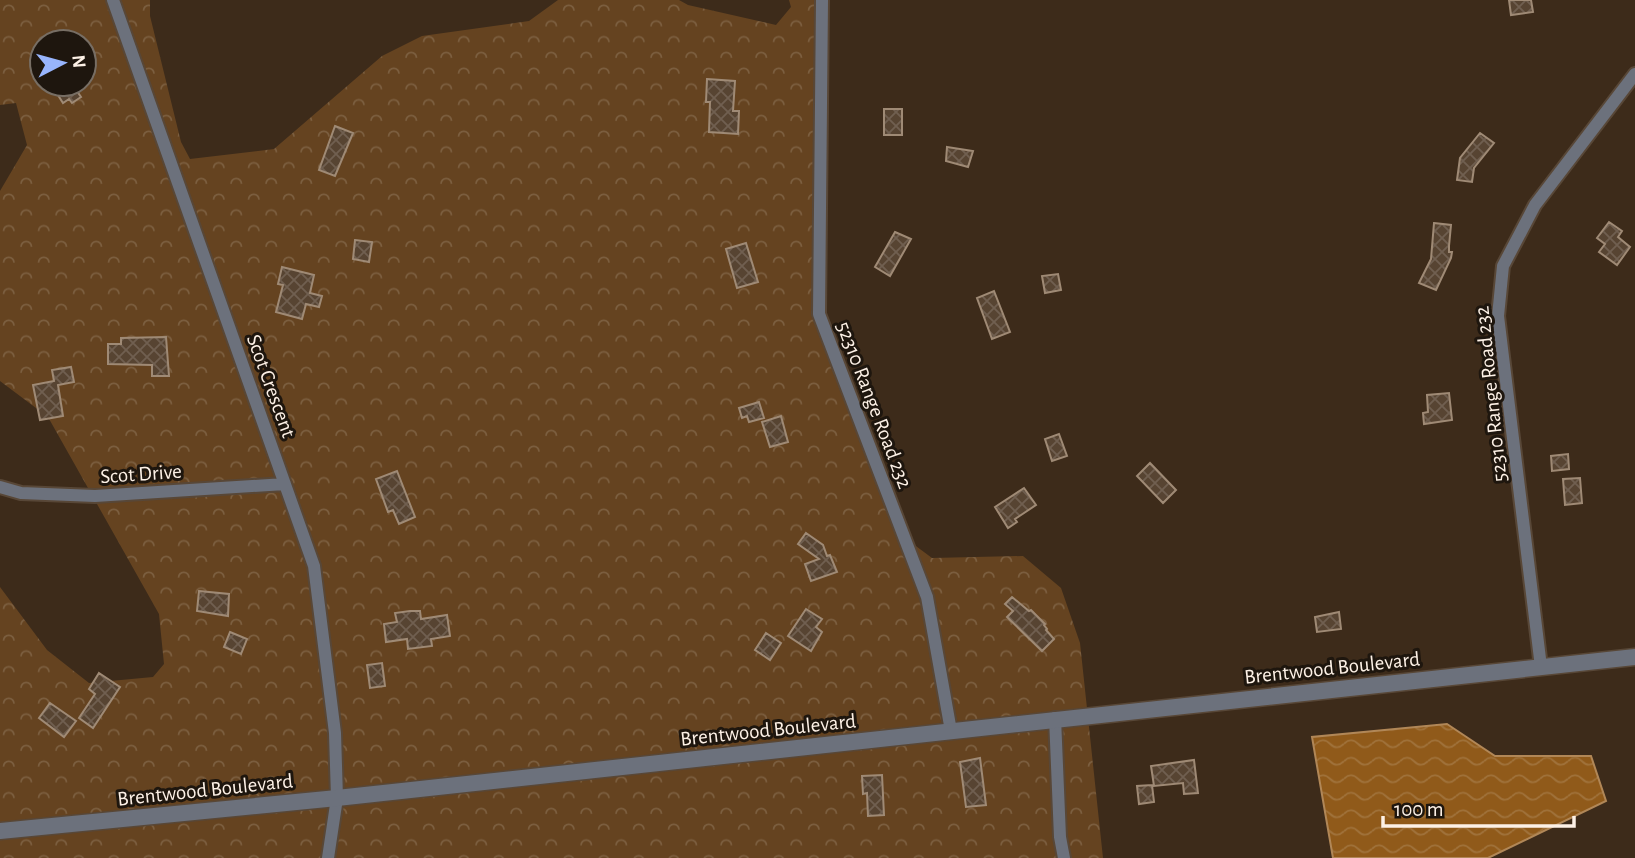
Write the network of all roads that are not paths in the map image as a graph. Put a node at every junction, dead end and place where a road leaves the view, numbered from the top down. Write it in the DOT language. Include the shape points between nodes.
graph roads {
  1 [pos="113,0"];
  2 [pos="822,0"];
  3 [pos="1635,74"];
  4 [pos="285,484"];
  5 [pos="0,487"];
  6 [pos="1635,657"];
  7 [pos="1541,667"];
  8 [pos="1055,718"];
  9 [pos="951,731"];
  10 [pos="337,798"];
  11 [pos="0,831"];
  12 [pos="328,858"];
  13 [pos="1064,858"];
  1 -- 4 [label="street, Scot Crescent"];
  2 -- 9 [label="street, 52310 Range Road 232" via="819,314 927,597"];
  3 -- 7 [label="street, 52310 Range Road 232" via="1535,205 1503,266 1499,316"];
  4 -- 5 [label="street, Scot Drive" via="95,496 21,493"];
  4 -- 10 [label="street, Scot Crescent" via="314,566 335,733"];
  6 -- 7 [label="street, Brentwood Boulevard"];
  7 -- 8 [label="street, Brentwood Boulevard"];
  8 -- 9 [label="street, Brentwood Boulevard"];
  8 -- 13 [label="street"];
  9 -- 10 [label="street, Brentwood Boulevard"];
  10 -- 11 [label="street, Brentwood Boulevard"];
  10 -- 12 [label="street, Scot Crescent"];
}
